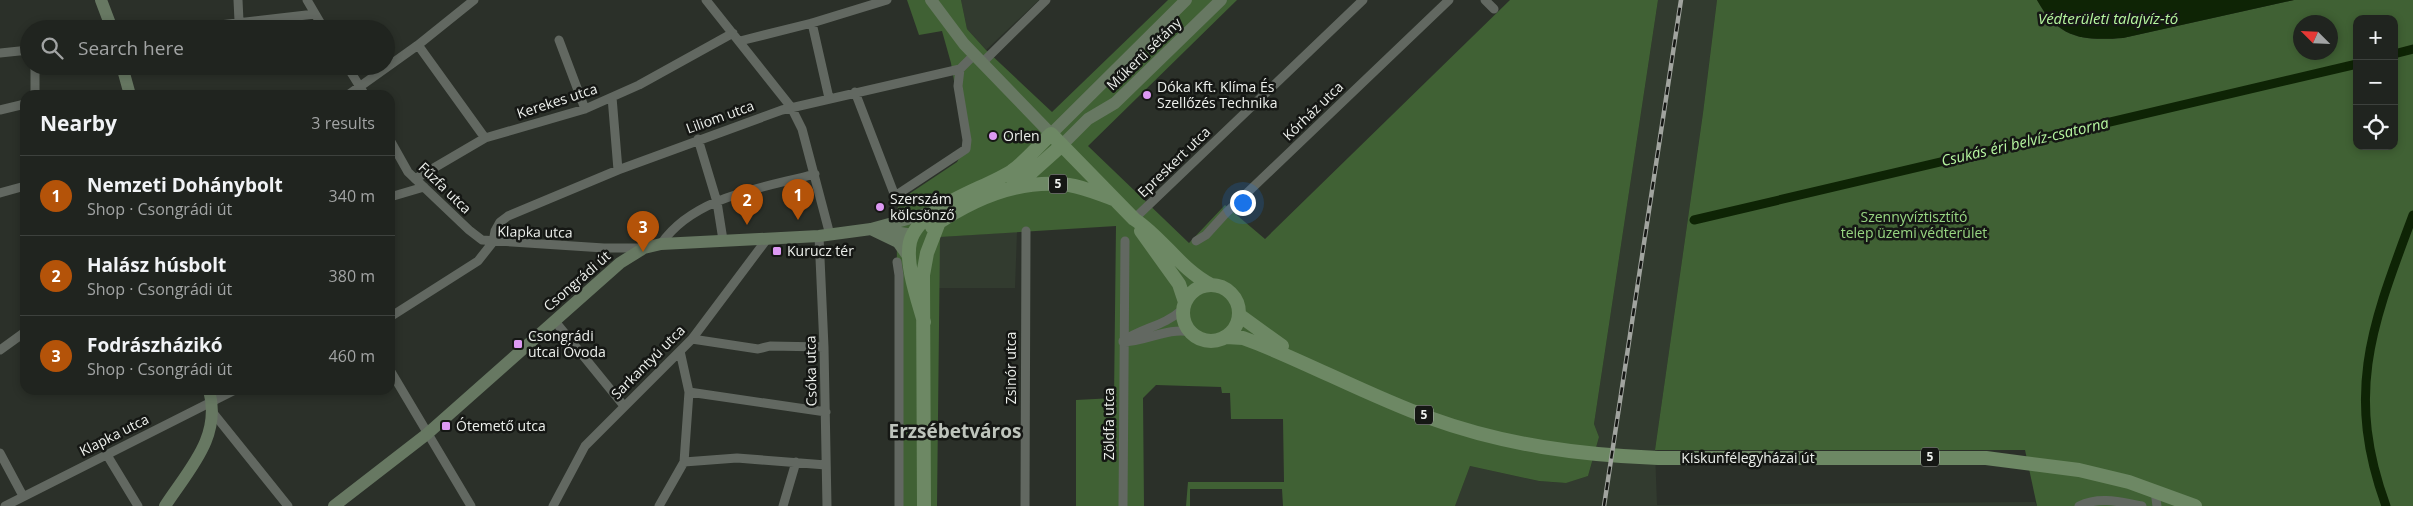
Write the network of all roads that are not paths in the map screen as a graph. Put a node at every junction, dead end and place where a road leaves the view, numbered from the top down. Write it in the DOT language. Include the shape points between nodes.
graph roads {
  1 [pos="103,0"];
  2 [pos="238,0"];
  3 [pos="307,0"];
  4 [pos="474,0"];
  5 [pos="706,0"];
  6 [pos="887,0"];
  7 [pos="931,0"];
  8 [pos="1046,0"];
  9 [pos="1186,0"];
  10 [pos="1221,0"];
  11 [pos="1363,0"];
  12 [pos="1449,0"];
  13 [pos="1485,0"];
  14 [pos="1494,9"];
  15 [pos="315,14"];
  16 [pos="109,20"];
  17 [pos="239,20"];
  18 [pos="250,20"];
  19 [pos="319,20"];
  20 [pos="812,23"];
  21 [pos="733,33"];
  22 [pos="559,40"];
  23 [pos="740,41"];
  24 [pos="418,44"];
  25 [pos="20,51"];
  26 [pos="0,54"];
  27 [pos="979,58"];
  28 [pos="395,63"];
  29 [pos="960,69"];
  30 [pos="35,75"];
  31 [pos="124,75"];
  32 [pos="352,75"];
  33 [pos="381,75"];
  34 [pos="36,90"];
  35 [pos="129,90"];
  36 [pos="361,90"];
  37 [pos="363,90"];
  38 [pos="855,92"];
  39 [pos="612,98"];
  40 [pos="829,98"];
  41 [pos="20,105"];
  42 [pos="791,107"];
  43 [pos="585,109"];
  44 [pos="0,110"];
  45 [pos="1051,134"];
  46 [pos="485,138"];
  47 [pos="698,140"];
  48 [pos="1062,145"];
  49 [pos="395,149"];
  50 [pos="618,170"];
  51 [pos="815,174"];
  52 [pos="415,179"];
  53 [pos="20,187"];
  54 [pos="424,187"];
  55 [pos="999,192"];
  56 [pos="0,193"];
  57 [pos="395,196"];
  58 [pos="1116,200"];
  59 [pos="717,202"];
  60 [pos="936,217"];
  61 [pos="1134,219"];
  62 [pos="871,229"];
  63 [pos="1026,231"];
  64 [pos="825,235"];
  65 [pos="913,235"];
  66 [pos="767,239"];
  67 [pos="723,240"];
  68 [pos="1125,241"];
  69 [pos="493,242"];
  70 [pos="1196,242"];
  71 [pos="661,244"];
  72 [pos="604,248"];
  73 [pos="644,248"];
  74 [pos="904,260"];
  75 [pos="620,263"];
  76 [pos="923,275"];
  77 [pos="1211,285"];
  78 [pos="1184,305"];
  79 [pos="395,314"];
  80 [pos="1239,316"];
  81 [pos="554,320"];
  82 [pos="924,322"];
  83 [pos="1191,332"];
  84 [pos="20,336"];
  85 [pos="1226,337"];
  86 [pos="692,339"];
  87 [pos="1123,342"];
  88 [pos="824,347"];
  89 [pos="0,350"];
  90 [pos="680,351"];
  91 [pos="1310,364"];
  92 [pos="395,379"];
  93 [pos="689,392"];
  94 [pos="211,395"];
  95 [pos="624,406"];
  96 [pos="826,412"];
  97 [pos="214,414"];
  98 [pos="427,434"];
  99 [pos="0,453"];
  100 [pos="107,455"];
  101 [pos="684,462"];
  102 [pos="796,462"];
  103 [pos="826,464"];
  104 [pos="2156,491"];
  105 [pos="23,496"];
  106 [pos="6,506"];
  107 [pos="138,506"];
  108 [pos="165,506"];
  109 [pos="288,506"];
  110 [pos="334,506"];
  111 [pos="471,506"];
  112 [pos="553,506"];
  113 [pos="659,506"];
  114 [pos="783,506"];
  115 [pos="827,506"];
  116 [pos="899,506"];
  117 [pos="924,506"];
  118 [pos="1025,506"];
  119 [pos="1123,506"];
  120 [pos="2079,506"];
  121 [pos="2142,506"];
  122 [pos="2157,506"];
  123 [pos="2196,506"];
  1 -- 16 [label="street"];
  2 -- 17 [label="street"];
  3 -- 15 [label="street"];
  4 -- 24 [label="street"];
  5 -- 21 [label="street, Csóka utca"];
  6 -- 20 [label="street"];
  7 -- 27 [label="street" via="964,44"];
  8 -- 27 [label="street"];
  9 -- 45 [label="street, Műkerti sétány"];
  10 -- 48 [label="street, Műkerti sétány" via="1115,103 1088,119"];
  11 -- 61 [label="street, Epreskert utca"];
  12 -- 70 [label="street, Kórház utca"];
  13 -- 14 [label="street"];
  15 -- 18 [label="street"];
  15 -- 19 [label="street"];
  20 -- 23 [label="street"];
  20 -- 40 [label="street"];
  21 -- 23 [label="street, Csóka utca"];
  21 -- 39 [label="street, Kerekes utca"];
  22 -- 43 [label="street"];
  23 -- 42 [label="street, Csóka utca"];
  24 -- 28 [label="street"];
  24 -- 46 [label="street"];
  25 -- 26 [label="street"];
  27 -- 29 [label="street"];
  27 -- 45 [label="street"];
  29 -- 38 [label="street, Liliom utca"];
  29 -- 38 [label="street" via="958,86 966,149 895,196"];
  30 -- 34 [label="street"];
  31 -- 35 [label="street"];
  32 -- 36 [label="street"];
  33 -- 37 [label="street"];
  38 -- 40 [label="street, Liliom utca"];
  39 -- 43 [label="street, Kerekes utca"];
  39 -- 50 [label="street"];
  40 -- 42 [label="street, Liliom utca"];
  41 -- 44 [label="street"];
  42 -- 47 [label="street, Liliom utca"];
  42 -- 51 [label="street, Csóka utca" via="802,129"];
  43 -- 46 [label="street, Kerekes utca"];
  45 -- 48 [label="main road, 5"];
  45 -- 60 [label="main road, 5" via="1013,170"];
  46 -- 52 [label="street, Kerekes utca"];
  47 -- 50 [label="street, Liliom utca"];
  47 -- 59 [label="street"];
  48 -- 55 [label="main road" via="1024,179"];
  48 -- 58 [label="main road, 5"];
  49 -- 52 [label="street, Fűzfa utca"];
  50 -- 69 [label="street, Liliom utca" via="508,216 500,222"];
  51 -- 59 [label="street"];
  51 -- 64 [label="street, Csóka utca"];
  52 -- 54 [label="street, Fűzfa utca"];
  53 -- 56 [label="street"];
  54 -- 57 [label="street"];
  54 -- 69 [label="street, Fűzfa utca" via="476,236"];
  55 -- 58 [label="main road, 5" via="1032,184 1057,184 1082,188"];
  55 -- 60 [label="main road, 5"];
  58 -- 61 [label="main road, 5"];
  59 -- 67 [label="street"];
  59 -- 71 [label="street" via="677,224"];
  60 -- 62 [label="street, Csongrádi út"];
  60 -- 65 [label="main road, 5" via="922,222"];
  60 -- 76 [label="main road"];
  61 -- 77 [label="main road, 5" via="1150,230 1194,275"];
  61 -- 78 [label="main road, 5" via="1179,284"];
  62 -- 64 [label="street, Csongrádi út"];
  62 -- 65 [label="street, Csongrádi út"];
  62 -- 74 [label="street" via="898,242"];
  63 -- 118 [label="street, Zsinór utca"];
  64 -- 66 [label="street, Csongrádi út"];
  64 -- 88 [label="street, Csóka utca"];
  65 -- 74 [label="main road"];
  65 -- 76 [label="main road"];
  66 -- 67 [label="street, Csongrádi út"];
  66 -- 86 [label="street, Sarkantyú utca"];
  67 -- 71 [label="street, Csongrádi út"];
  68 -- 87 [label="street, Zöldfa utca"];
  69 -- 72 [label="street, Klapka utca"];
  69 -- 79 [label="street, Klapka utca" via="478,261"];
  71 -- 73 [label="street, Csongrádi út"];
  72 -- 73 [label="street, Klapka utca"];
  72 -- 75 [label="street"];
  73 -- 75 [label="street, Csongrádi út"];
  74 -- 82 [label="main road"];
  74 -- 116 [label="street" via="900,285"];
  75 -- 81 [label="street, Csongrádi út"];
  76 -- 82 [label="main road"];
  77 -- 78 [label="main road" via="1196,289"];
  77 -- 80 [label="main road, 5" via="1232,293"];
  78 -- 83 [label="main road, 5" via="1184,321"];
  78 -- 87 [label="street" via="1162,325 1132,335"];
  80 -- 85 [label="main road" via="1235,328"];
  80 -- 91 [label="main road, Kiskunfélegyházai út / 5"];
  81 -- 95 [label="street"];
  81 -- 98 [label="street, Csongrádi út"];
  82 -- 117 [label="main road"];
  83 -- 85 [label="main road, 5" via="1208,341"];
  83 -- 87 [label="street" via="1171,331"];
  84 -- 89 [label="street"];
  85 -- 91 [label="main road, Kiskunfélegyházai út / 5" via="1243,338"];
  86 -- 88 [label="street" via="758,349"];
  86 -- 90 [label="street, Sarkantyú utca"];
  87 -- 119 [label="street, Zöldfa utca"];
  88 -- 96 [label="street, Csóka utca"];
  90 -- 93 [label="street"];
  90 -- 95 [label="street, Sarkantyú utca"];
  91 -- 104 [label="main road, Kiskunfélegyházai út / 5" via="1432,418 1489,436 1545,448 1658,458 1986,458 2079,470"];
  92 -- 98 [label="street"];
  93 -- 96 [label="street"];
  93 -- 101 [label="street"];
  94 -- 97 [label="street"];
  94 -- 100 [label="street, Klapka utca"];
  95 -- 112 [label="street, Sarkantyú utca" via="585,446"];
  96 -- 103 [label="street, Csóka utca"];
  97 -- 108 [label="street" via="206,444"];
  97 -- 109 [label="street"];
  98 -- 110 [label="street, Csongrádi út"];
  98 -- 111 [label="street"];
  99 -- 105 [label="street"];
  100 -- 105 [label="street, Klapka utca"];
  100 -- 107 [label="street"];
  101 -- 102 [label="street" via="736,458"];
  101 -- 113 [label="street"];
  102 -- 103 [label="street"];
  102 -- 114 [label="street"];
  103 -- 115 [label="street, Csóka utca"];
  104 -- 122 [label="street"];
  104 -- 123 [label="main road, Kiskunfélegyházai út / 5"];
  105 -- 106 [label="street, Klapka utca"];
  120 -- 121 [label="street" via="2090,500 2109,500"];
}
